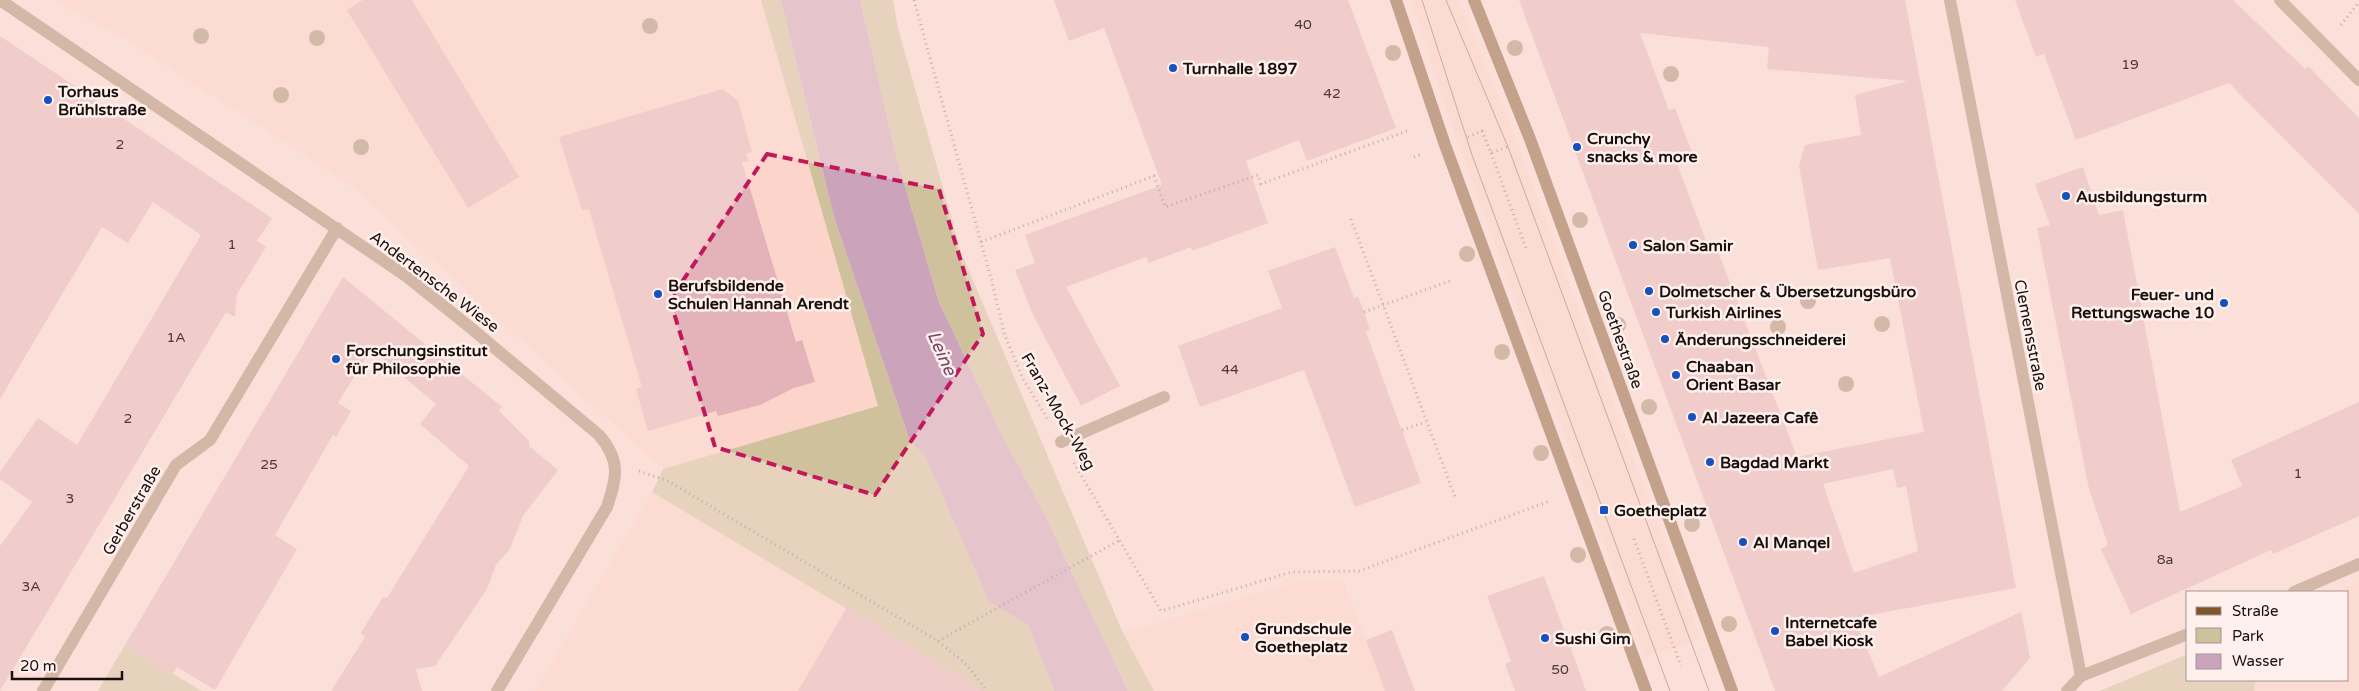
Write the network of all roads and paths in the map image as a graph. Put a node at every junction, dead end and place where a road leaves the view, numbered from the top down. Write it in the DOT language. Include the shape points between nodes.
graph roads {
  1 [pos="0,0"];
  2 [pos="914,0"];
  3 [pos="1396,0"];
  4 [pos="1474,0"];
  5 [pos="1950,0"];
  6 [pos="2280,0"];
  7 [pos="2359,80"];
  8 [pos="1407,131"];
  9 [pos="1530,139"];
  10 [pos="1445,145"];
  11 [pos="1491,153"];
  12 [pos="1414,157"];
  13 [pos="1351,219"];
  14 [pos="337,228"];
  15 [pos="981,242"];
  16 [pos="1527,250"];
  17 [pos="1450,281"];
  18 [pos="1384,305"];
  19 [pos="1364,312"];
  20 [pos="1164,397"];
  21 [pos="1426,422"];
  22 [pos="1402,430"];
  23 [pos="1061,442"];
  24 [pos="616,464"];
  25 [pos="1573,493"];
  26 [pos="1455,497"];
  27 [pos="1634,539"];
  28 [pos="1120,540"];
  29 [pos="2359,564"];
  30 [pos="2296,591"];
  31 [pos="2186,635"];
  32 [pos="938,641"];
  33 [pos="1681,666"];
  34 [pos="2081,676"];
  35 [pos="43,691"];
  36 [pos="497,691"];
  37 [pos="987,691"];
  38 [pos="1646,691"];
  39 [pos="1732,691"];
  40 [pos="2067,691"];
  1 -- 14 [label="street, Andertensche Wiese"];
  2 -- 15 [label="path, Franz-Mock-Weg"];
  3 -- 10 [label="street"];
  4 -- 9 [label="street, Goethestraße"];
  5 -- 34 [label="street, Clemensstraße"];
  6 -- 7 [label="street"];
  8 -- 15 [label="path" via="1261,184 1258,175 1165,208 1154,176"];
  9 -- 11 [label="path"];
  9 -- 39 [label="street, Goethestraße"];
  10 -- 11 [label="path" via="1482,131"];
  10 -- 12 [label="path"];
  10 -- 25 [label="street"];
  11 -- 16 [label="path"];
  13 -- 18 [label="path"];
  14 -- 24 [label="street, Andertensche Wiese" via="406,276 599,435 610,448"];
  14 -- 35 [label="street, Gerberstraße" via="210,440 176,465"];
  15 -- 23 [label="path, Franz-Mock-Weg" via="1012,356"];
  17 -- 18 [label="path"];
  18 -- 19 [label="path"];
  18 -- 21 [label="path"];
  20 -- 23 [label="street"];
  21 -- 22 [label="path"];
  21 -- 26 [label="path"];
  23 -- 28 [label="path, Franz-Mock-Weg"];
  24 -- 32 [label="path" via="668,481"];
  24 -- 36 [label="street" via="614,486 607,507"];
  25 -- 28 [label="path, Franz-Mock-Weg" via="1359,571 1292,572 1161,611"];
  25 -- 38 [label="street"];
  27 -- 33 [label="path"];
  28 -- 32 [label="path"];
  29 -- 30 [label="street"];
  31 -- 34 [label="street"];
  32 -- 37 [label="path" via="967,665"];
  34 -- 40 [label="street"];
}
